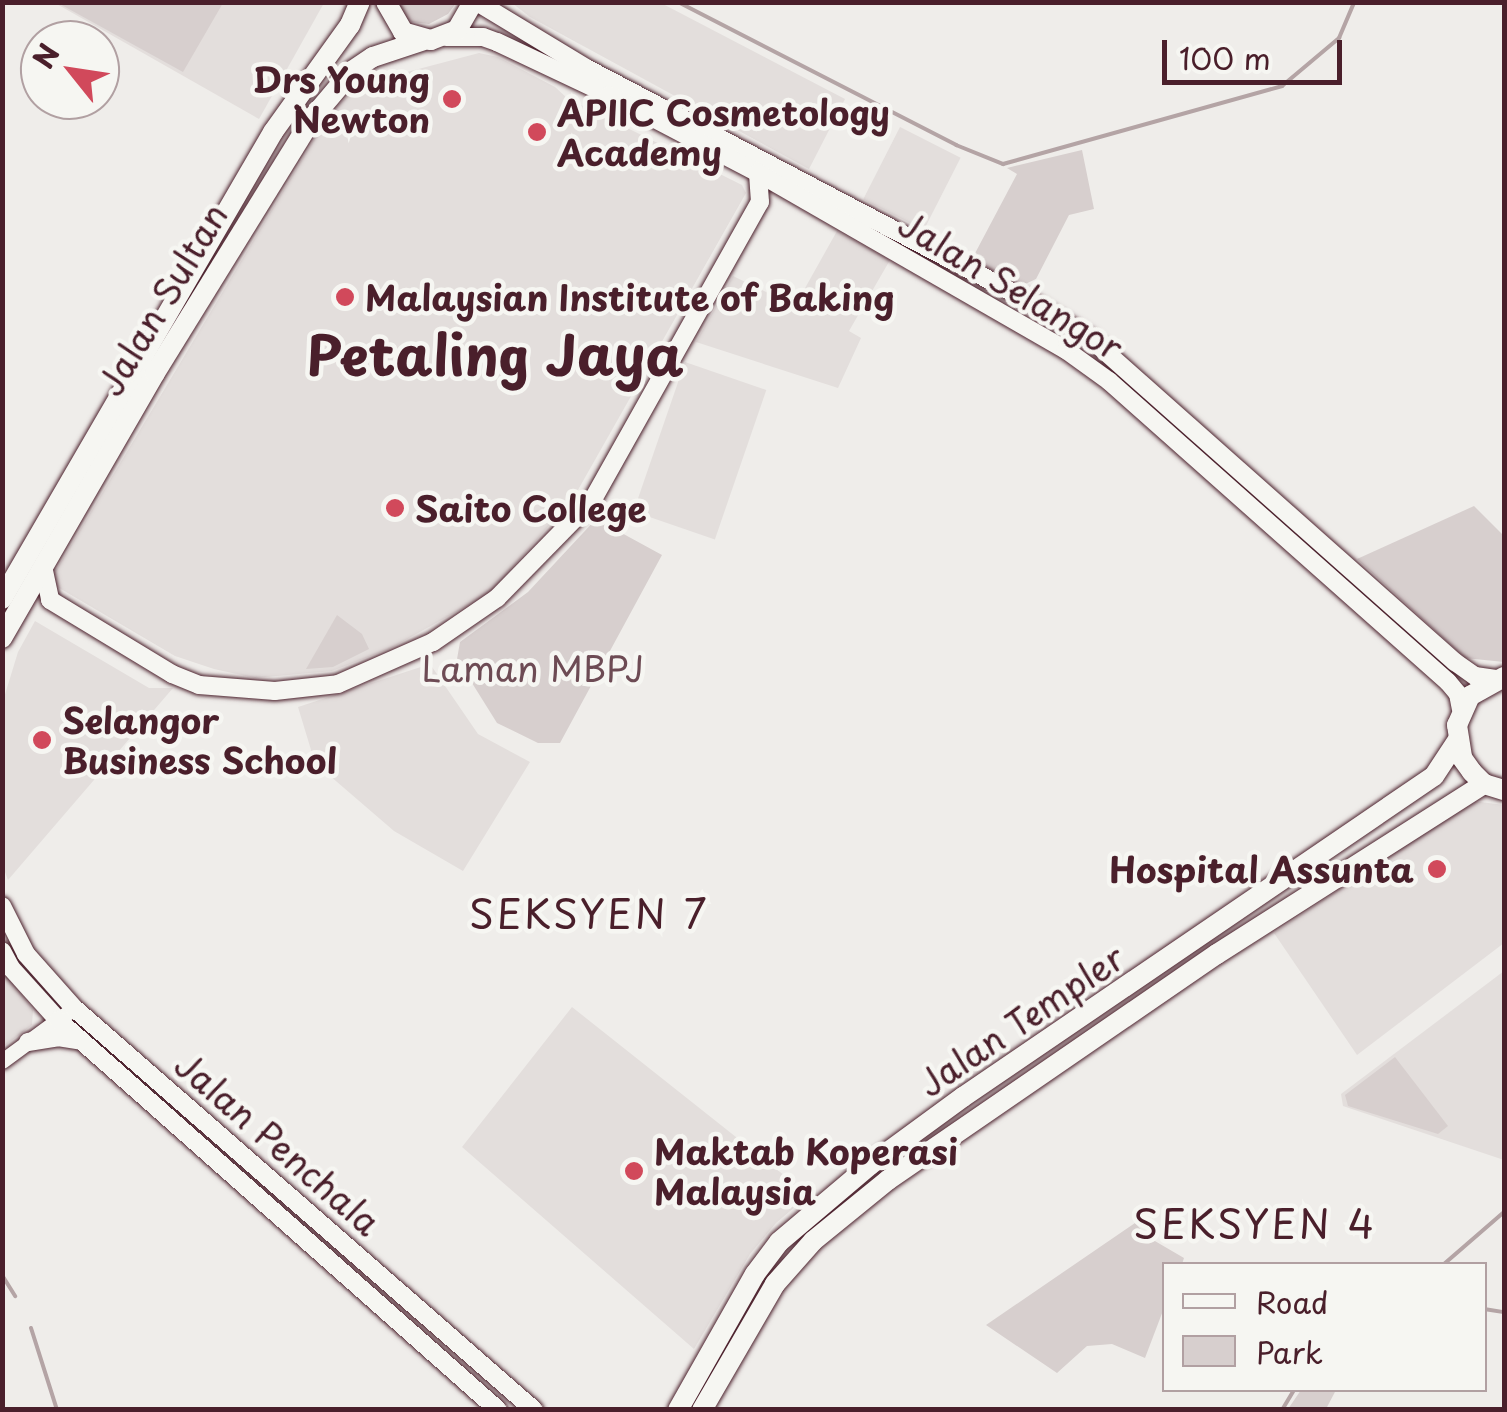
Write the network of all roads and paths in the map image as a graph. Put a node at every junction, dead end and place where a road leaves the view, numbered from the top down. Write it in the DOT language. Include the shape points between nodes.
graph roads {
  1 [pos="360,2"];
  2 [pos="386,2"];
  3 [pos="475,2"];
  4 [pos="498,2"];
  5 [pos="446,37"];
  6 [pos="424,40"];
  7 [pos="546,44"];
  8 [pos="758,173"];
  9 [pos="43,566"];
  10 [pos="2,599"];
  11 [pos="2,638"];
  12 [pos="1500,678"];
  13 [pos="1462,710"];
  14 [pos="1457,741"];
  15 [pos="1494,787"];
  16 [pos="2,906"];
  17 [pos="2,952"];
  18 [pos="38,1001"];
  19 [pos="74,1008"];
  20 [pos="58,1020"];
  21 [pos="82,1041"];
  22 [pos="28,1042"];
  23 [pos="2,1061"];
  24 [pos="498,1410"];
  25 [pos="534,1410"];
  26 [pos="678,1410"];
  27 [pos="702,1410"];
  1 -- 10 [label="main road, Jalan Sultan" via="273,132"];
  2 -- 6 [label="main road" via="395,24"];
  3 -- 5 [label="main road" via="466,21"];
  3 -- 7 [label="main road, Jalan Selangor"];
  4 -- 7 [label="main road"];
  5 -- 6 [label="main road, Jalan Sultan"];
  5 -- 8 [label="main road, Jalan Selangor" via="497,42"];
  6 -- 9 [label="main road, Jalan Sultan" via="372,57 314,116"];
  7 -- 12 [label="main road, Jalan Selangor" via="1091,340 1455,662 1475,676"];
  8 -- 9 [label="main road" via="760,202 592,501 497,598 433,642 338,684 276,691 199,685 50,600"];
  8 -- 13 [label="main road, Jalan Selangor" via="1109,381 1448,682"];
  9 -- 11 [label="main road, Jalan Sultan"];
  12 -- 13 [label="main road" via="1482,686"];
  13 -- 14 [label="main road"];
  14 -- 15 [label="main road" via="1462,758"];
  14 -- 26 [label="main road, Jalan Templer" via="1434,776 870,1165 780,1242"];
  15 -- 27 [label="main road, Jalan Templer" via="1217,954 888,1180 813,1241 775,1284"];
  16 -- 19 [label="main road, Jalan Penchala" via="26,954"];
  17 -- 18 [label="main road, Jalan Penchala"];
  18 -- 20 [label="main road, Jalan Penchala"];
  18 -- 22 [label="main road" via="39,1025"];
  19 -- 20 [label="street"];
  19 -- 25 [label="main road, Jalan Penchala"];
  20 -- 21 [label="main road, Jalan Penchala"];
  20 -- 22 [label="street"];
  21 -- 22 [label="main road"];
  21 -- 24 [label="main road, Jalan Penchala"];
  22 -- 23 [label="street"];
}
